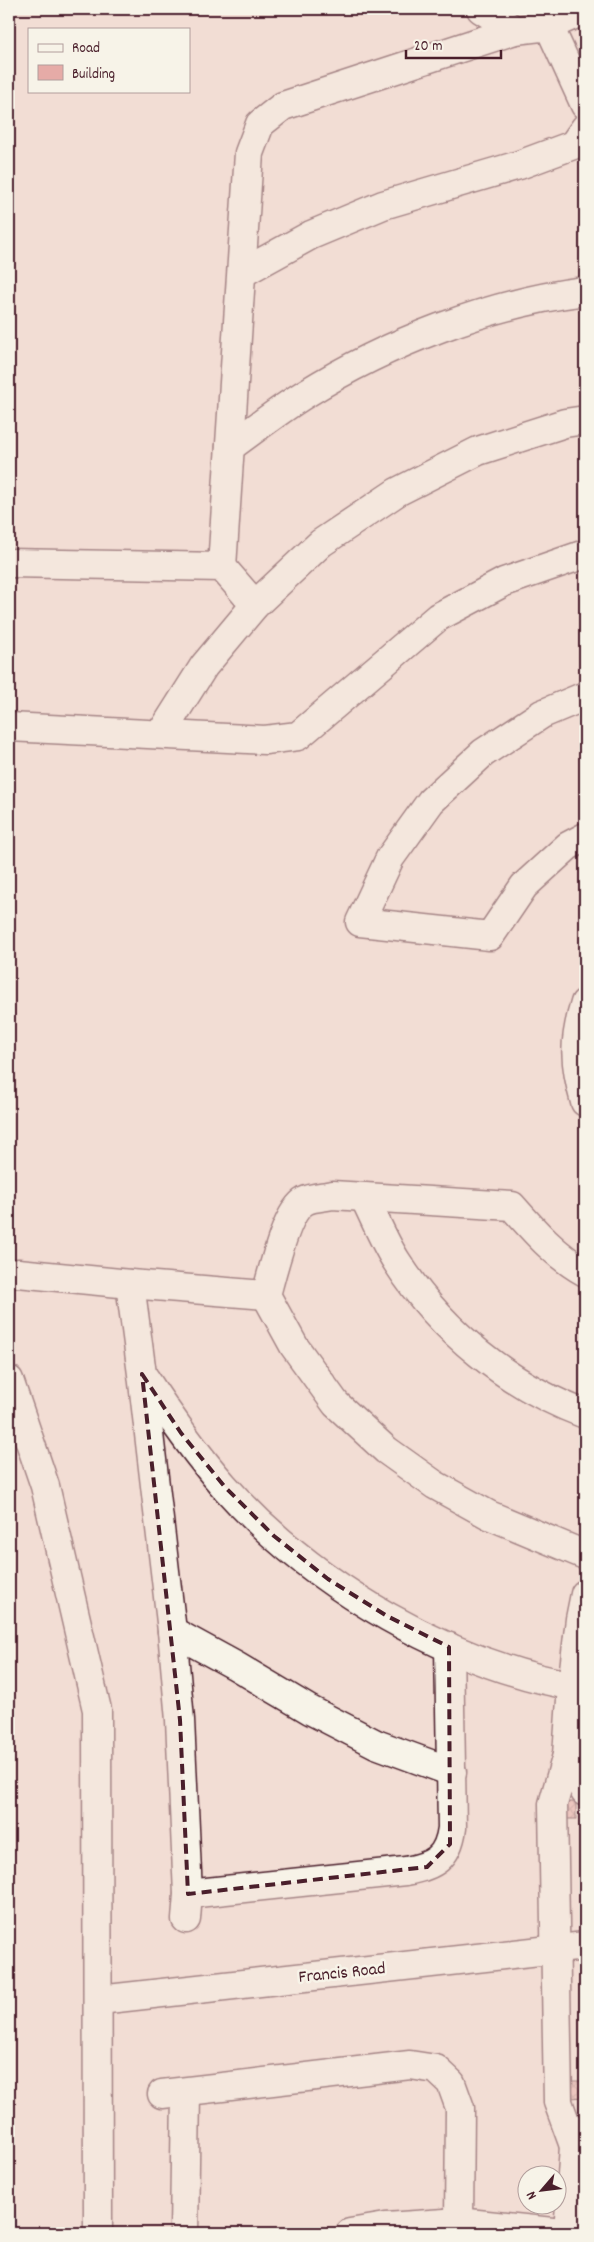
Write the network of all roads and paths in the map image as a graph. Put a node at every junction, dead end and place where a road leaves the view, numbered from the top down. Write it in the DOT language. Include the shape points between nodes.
graph roads {
  1 [pos="481,9"];
  2 [pos="585,10"];
  3 [pos="549,26"];
  4 [pos="515,30"];
  5 [pos="585,105"];
  6 [pos="585,128"];
  7 [pos="242,273"];
  8 [pos="585,291"];
  9 [pos="585,420"];
  10 [pos="230,447"];
  11 [pos="585,554"];
  12 [pos="9,563"];
  13 [pos="222,567"];
  14 [pos="254,605"];
  15 [pos="585,696"];
  16 [pos="9,727"];
  17 [pos="161,734"];
  18 [pos="585,837"];
  19 [pos="585,1003"];
  20 [pos="585,1102"];
  21 [pos="364,1198"];
  22 [pos="585,1272"];
  23 [pos="18,1273"];
  24 [pos="130,1284"];
  25 [pos="266,1295"];
  26 [pos="142,1374"];
  27 [pos="9,1380"];
  28 [pos="585,1414"];
  29 [pos="585,1555"];
  30 [pos="585,1594"];
  31 [pos="172,1631"];
  32 [pos="449,1647"];
  33 [pos="578,1687"];
  34 [pos="567,1755"];
  35 [pos="452,1772"];
  36 [pos="585,1792"];
  37 [pos="585,1946"];
  38 [pos="555,1950"];
  39 [pos="99,2000"];
  40 [pos="580,2134"];
  41 [pos="459,2222"];
  42 [pos="98,2233"];
  43 [pos="184,2233"];
  44 [pos="350,2233"];
  45 [pos="562,2233"];
  46 [pos="568,2233"];
  1 -- 4 [label="street"];
  2 -- 3 [label="street"];
  3 -- 4 [label="street"];
  3 -- 5 [label="street"];
  4 -- 7 [label="street" via="283,106 260,124 248,153"];
  6 -- 7 [label="street" via="573,144 519,165 383,205 311,235"];
  7 -- 10 [label="street"];
  8 -- 10 [label="street" via="559,294 470,317 385,350 305,394"];
  9 -- 14 [label="street" via="565,423 478,452 397,492 322,543"];
  10 -- 13 [label="street"];
  11 -- 17 [label="street" via="504,582 438,618 298,736 265,740"];
  12 -- 13 [label="street"];
  13 -- 14 [label="street"];
  14 -- 17 [label="street" via="204,666"];
  15 -- 18 [label="street" via="542,714 482,753 431,801 390,858 360,922 490,936 524,886 568,846"];
  16 -- 17 [label="street"];
  19 -- 20 [label="street" via="577,1029 576,1071"];
  21 -- 22 [label="street" via="512,1206 540,1238"];
  21 -- 25 [label="street" via="332,1195 305,1201 294,1214 280,1243"];
  21 -- 28 [label="street" via="397,1262 441,1318 494,1366 556,1403"];
  23 -- 24 [label="street"];
  24 -- 25 [label="street"];
  24 -- 26 [label="street"];
  25 -- 29 [label="street" via="294,1346 336,1404 386,1450 435,1485 489,1515"];
  26 -- 31 [label="street"];
  26 -- 32 [label="street" via="181,1433 225,1487 274,1536 337,1584 387,1616"];
  27 -- 39 [label="street" via="45,1486 97,1710"];
  30 -- 33 [label="street" via="580,1619"];
  31 -- 35 [label="street" via="376,1744"];
  31 -- 35 [label="street" via="180,1720 187,1906 427,1867 450,1844"];
  32 -- 33 [label="street" via="506,1668"];
  32 -- 35 [label="street"];
  33 -- 34 [label="street"];
  34 -- 36 [label="street"];
  34 -- 38 [label="street" via="553,1804"];
  37 -- 38 [label="street, Francis Road"];
  38 -- 39 [label="street, Francis Road"];
  38 -- 40 [label="street" via="558,2102"];
  39 -- 42 [label="street"];
  40 -- 46 [label="street"];
  41 -- 43 [label="street" via="460,2108 451,2083 436,2069 410,2065 174,2093"];
  41 -- 44 [label="street"];
  41 -- 45 [label="street"];
}
